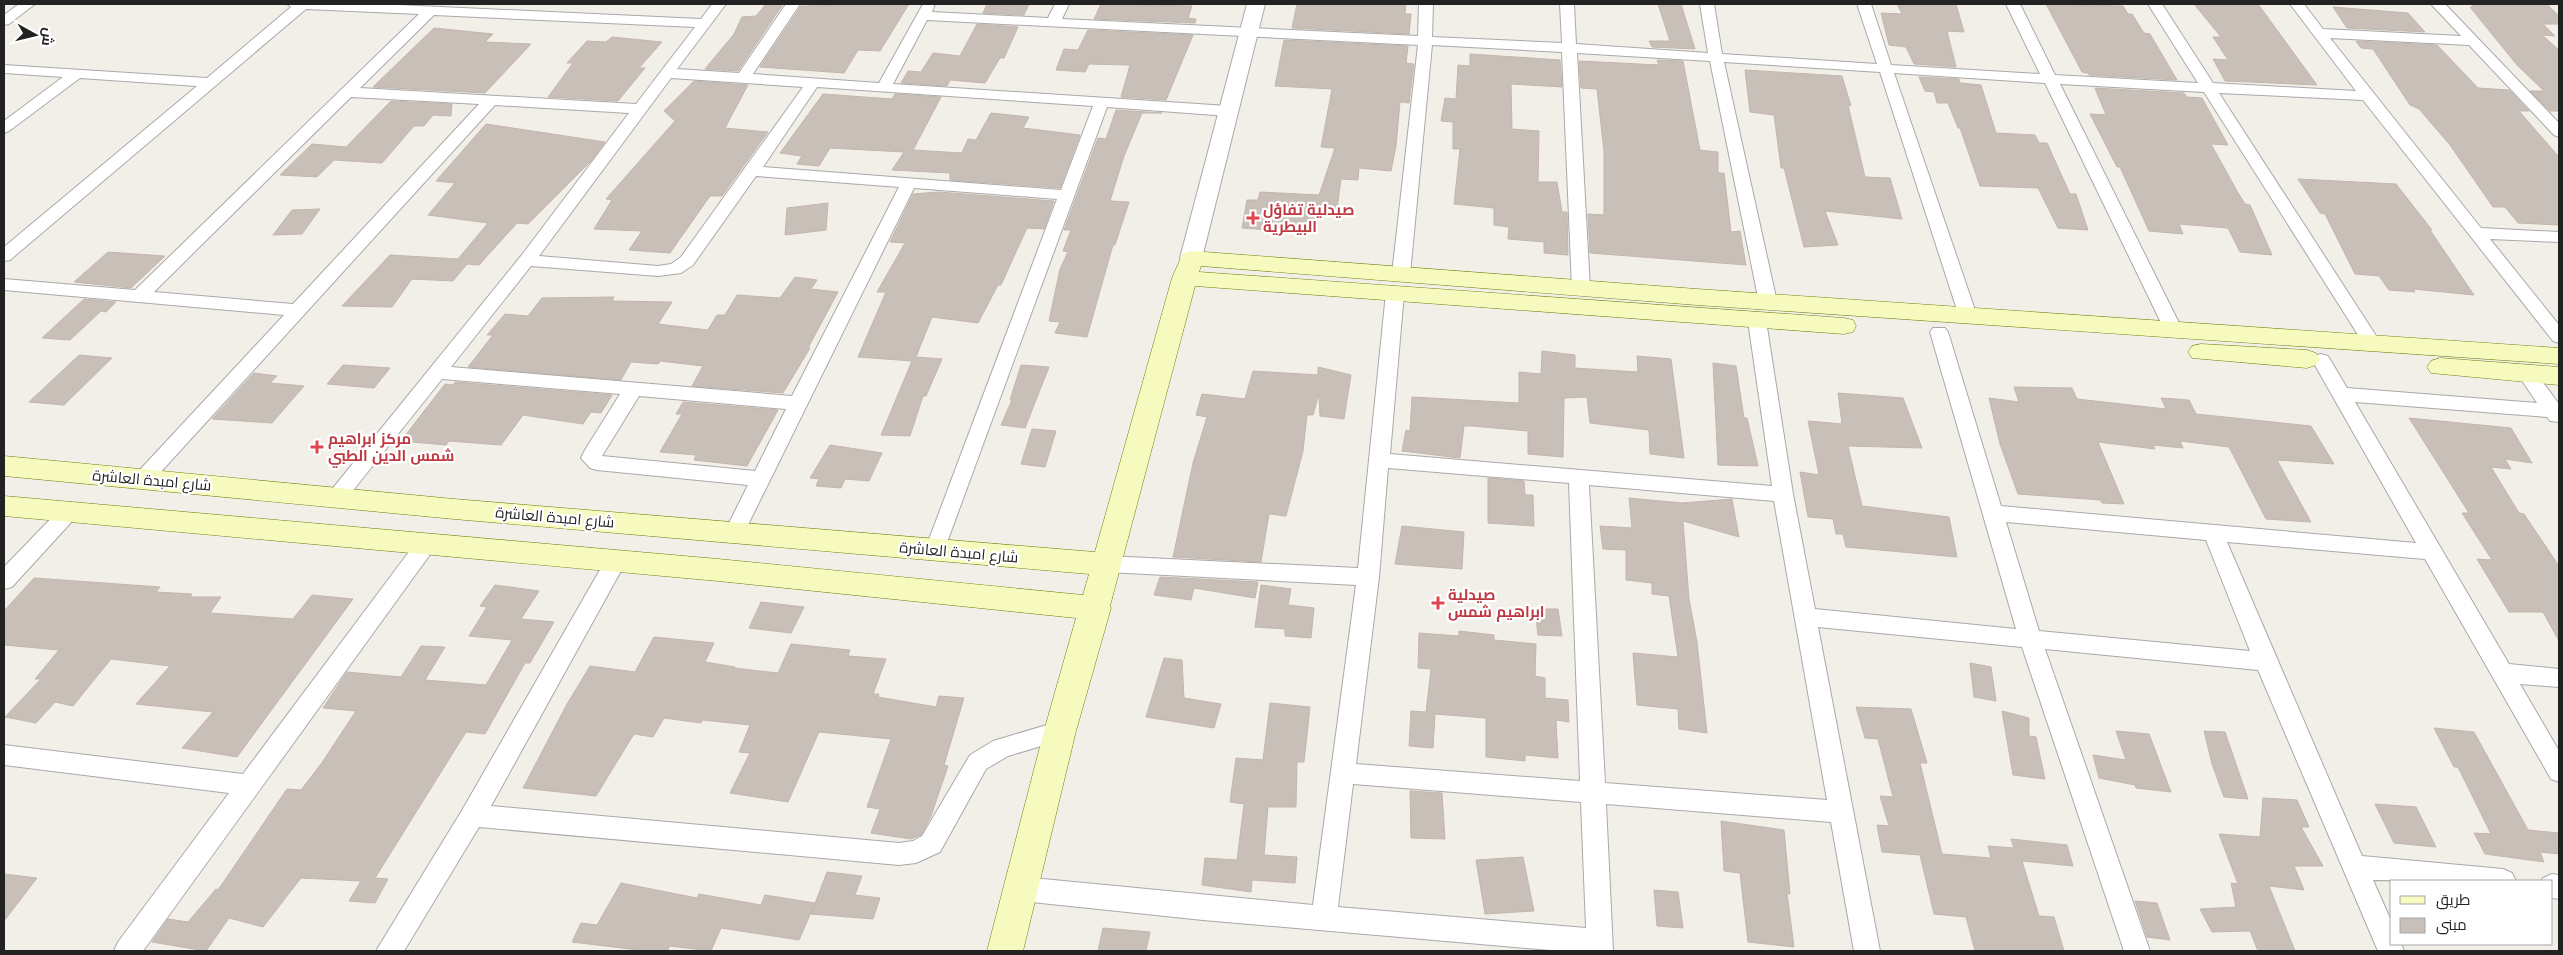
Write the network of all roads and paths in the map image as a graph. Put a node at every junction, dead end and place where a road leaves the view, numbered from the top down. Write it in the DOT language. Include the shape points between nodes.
graph roads {
  1 [pos="28,4"];
  2 [pos="294,4"];
  3 [pos="303,4"];
  4 [pos="719,4"];
  5 [pos="794,4"];
  6 [pos="1062,4"];
  7 [pos="1256,4"];
  8 [pos="1426,4"];
  9 [pos="1567,4"];
  10 [pos="1707,4"];
  11 [pos="1864,4"];
  12 [pos="2013,4"];
  13 [pos="2156,4"];
  14 [pos="2297,4"];
  15 [pos="2438,4"];
  16 [pos="383,5"];
  17 [pos="431,10"];
  18 [pos="926,10"];
  19 [pos="4,21"];
  20 [pos="705,22"];
  21 [pos="1053,23"];
  22 [pos="1248,31"];
  23 [pos="2320,33"];
  24 [pos="1425,41"];
  25 [pos="2474,42"];
  26 [pos="1569,48"];
  27 [pos="1716,58"];
  28 [pos="4,69"];
  29 [pos="1885,69"];
  30 [pos="668,73"];
  31 [pos="76,74"];
  32 [pos="744,77"];
  33 [pos="2048,79"];
  34 [pos="208,82"];
  35 [pos="813,82"];
  36 [pos="884,87"];
  37 [pos="2212,88"];
  38 [pos="350,92"];
  39 [pos="2367,96"];
  40 [pos="492,99"];
  41 [pos="1102,101"];
  42 [pos="639,109"];
  43 [pos="1228,111"];
  44 [pos="4,128"];
  45 [pos="2559,132"];
  46 [pos="752,171"];
  47 [pos="909,183"];
  48 [pos="1067,195"];
  49 [pos="2475,233"];
  50 [pos="2559,237"];
  51 [pos="4,256"];
  52 [pos="527,260"];
  53 [pos="1188,268"];
  54 [pos="4,284"];
  55 [pos="1398,284"];
  56 [pos="1581,288"];
  57 [pos="139,296"];
  58 [pos="296,310"];
  59 [pos="1763,312"];
  60 [pos="1968,316"];
  61 [pos="2174,331"];
  62 [pos="1939,332"];
  63 [pos="2559,337"];
  64 [pos="2373,344"];
  65 [pos="2559,356"];
  66 [pos="2321,360"];
  67 [pos="435,372"];
  68 [pos="2526,373"];
  69 [pos="2559,376"];
  70 [pos="634,388"];
  71 [pos="2342,394"];
  72 [pos="798,403"];
  73 [pos="2557,414"];
  74 [pos="1378,460"];
  75 [pos="4,466"];
  76 [pos="1579,478"];
  77 [pos="761,479"];
  78 [pos="142,480"];
  79 [pos="1783,494"];
  80 [pos="336,498"];
  81 [pos="4,506"];
  82 [pos="70,512"];
  83 [pos="1992,513"];
  84 [pos="2213,532"];
  85 [pos="734,533"];
  86 [pos="427,542"];
  87 [pos="935,550"];
  88 [pos="2432,552"];
  89 [pos="1018,558"];
  90 [pos="616,560"];
  91 [pos="1107,564"];
  92 [pos="1368,577"];
  93 [pos="4,581"];
  94 [pos="1003,598"];
  95 [pos="1096,608"];
  96 [pos="1806,617"];
  97 [pos="2030,638"];
  98 [pos="2266,662"];
  99 [pos="2501,673"];
  100 [pos="2559,678"];
  101 [pos="1060,731"];
  102 [pos="4,756"];
  103 [pos="2559,772"];
  104 [pos="1342,773"];
  105 [pos="248,785"];
  106 [pos="1593,793"];
  107 [pos="1840,812"];
  108 [pos="473,816"];
  109 [pos="2356,867"];
  110 [pos="2492,880"];
  111 [pos="1022,889"];
  112 [pos="1324,917"];
  113 [pos="1600,946"];
  114 [pos="127,951"];
  115 [pos="389,951"];
  116 [pos="1005,951"];
  117 [pos="1867,951"];
  118 [pos="2137,951"];
  119 [pos="2391,951"];
  1 -- 19 [label="street"];
  2 -- 3 [label="street"];
  3 -- 16 [label="street"];
  3 -- 34 [label="street"];
  4 -- 20 [label="street"];
  5 -- 32 [label="street"];
  6 -- 21 [label="street"];
  7 -- 22 [label="street"];
  8 -- 24 [label="street"];
  9 -- 26 [label="street"];
  10 -- 27 [label="street"];
  11 -- 29 [label="street"];
  12 -- 33 [label="street"];
  13 -- 37 [label="street"];
  14 -- 23 [label="street"];
  15 -- 25 [label="street"];
  16 -- 17 [label="street"];
  17 -- 20 [label="street"];
  17 -- 38 [label="street"];
  18 -- 21 [label="street"];
  18 -- 36 [label="street"];
  20 -- 30 [label="street"];
  21 -- 22 [label="street"];
  22 -- 24 [label="street"];
  22 -- 43 [label="street"];
  23 -- 25 [label="street"];
  23 -- 39 [label="street"];
  24 -- 26 [label="street"];
  24 -- 55 [label="street"];
  25 -- 45 [label="street"];
  26 -- 27 [label="street"];
  26 -- 56 [label="street"];
  27 -- 29 [label="street"];
  27 -- 59 [label="street"];
  28 -- 31 [label="street"];
  29 -- 33 [label="street"];
  29 -- 60 [label="street"];
  30 -- 32 [label="street"];
  30 -- 42 [label="street"];
  31 -- 34 [label="street"];
  31 -- 44 [label="street"];
  32 -- 35 [label="street"];
  33 -- 37 [label="street"];
  33 -- 61 [label="street"];
  34 -- 51 [label="street"];
  35 -- 36 [label="street"];
  35 -- 46 [label="street"];
  36 -- 41 [label="street"];
  37 -- 39 [label="street"];
  37 -- 64 [label="street"];
  38 -- 40 [label="street"];
  38 -- 57 [label="street"];
  39 -- 49 [label="street"];
  40 -- 42 [label="street"];
  40 -- 58 [label="street"];
  41 -- 43 [label="street"];
  41 -- 48 [label="street"];
  42 -- 52 [label="street"];
  43 -- 53 [label="street"];
  46 -- 47 [label="street"];
  46 -- 52 [label="street" via="687,261 675,269 658,271"];
  47 -- 48 [label="street"];
  47 -- 72 [label="street"];
  48 -- 87 [label="street"];
  49 -- 50 [label="street"];
  49 -- 63 [label="street"];
  52 -- 67 [label="street"];
  53 -- 55 [label="main road"];
  53 -- 91 [label="main road"];
  54 -- 57 [label="street"];
  55 -- 56 [label="main road"];
  55 -- 59 [label="main road"];
  55 -- 74 [label="street"];
  56 -- 59 [label="main road"];
  57 -- 58 [label="street"];
  58 -- 78 [label="street"];
  59 -- 60 [label="main road"];
  59 -- 62 [label="main road"];
  59 -- 79 [label="street"];
  60 -- 61 [label="main road"];
  61 -- 64 [label="main road"];
  62 -- 66 [label="main road"];
  62 -- 83 [label="street"];
  64 -- 65 [label="main road"];
  66 -- 68 [label="main road"];
  66 -- 71 [label="street"];
  67 -- 70 [label="street"];
  67 -- 80 [label="street"];
  68 -- 69 [label="main road"];
  68 -- 73 [label="street"];
  70 -- 72 [label="street"];
  70 -- 77 [label="street" via="594,450 591,458 597,463"];
  71 -- 73 [label="street"];
  71 -- 88 [label="street"];
  72 -- 77 [label="street"];
  74 -- 76 [label="street"];
  74 -- 92 [label="street"];
  75 -- 78 [label="main road, شارع امبدة العاشرة"];
  76 -- 79 [label="street"];
  76 -- 106 [label="street"];
  77 -- 85 [label="street"];
  78 -- 80 [label="main road, شارع امبدة العاشرة"];
  79 -- 96 [label="street"];
  80 -- 85 [label="main road, شارع امبدة العاشرة"];
  81 -- 82 [label="main road"];
  82 -- 86 [label="main road"];
  82 -- 93 [label="street"];
  83 -- 84 [label="street"];
  83 -- 97 [label="street"];
  84 -- 88 [label="street"];
  84 -- 98 [label="street"];
  85 -- 87 [label="main road, شارع امبدة العاشرة"];
  86 -- 90 [label="main road"];
  86 -- 105 [label="street"];
  87 -- 89 [label="main road, شارع امبدة العاشرة"];
  88 -- 99 [label="street"];
  89 -- 91 [label="main road, شارع امبدة العاشرة"];
  89 -- 94 [label="main road"];
  90 -- 94 [label="main road"];
  90 -- 108 [label="street"];
  91 -- 92 [label="street"];
  91 -- 95 [label="main road"];
  92 -- 104 [label="street"];
  94 -- 95 [label="main road"];
  95 -- 101 [label="main road"];
  96 -- 97 [label="street"];
  96 -- 107 [label="street"];
  97 -- 98 [label="street"];
  97 -- 118 [label="street"];
  98 -- 109 [label="street"];
  99 -- 100 [label="street"];
  99 -- 103 [label="street"];
  101 -- 108 [label="street" via="1001,748 978,762 931,844 916,852 899,854"];
  101 -- 111 [label="main road"];
  102 -- 105 [label="street"];
  104 -- 106 [label="street"];
  104 -- 112 [label="street"];
  105 -- 114 [label="street"];
  106 -- 107 [label="street"];
  106 -- 113 [label="street"];
  107 -- 117 [label="street"];
  108 -- 115 [label="street"];
  109 -- 110 [label="street"];
  109 -- 119 [label="street"];
  111 -- 112 [label="street"];
  111 -- 116 [label="main road"];
  112 -- 113 [label="street"];
}
